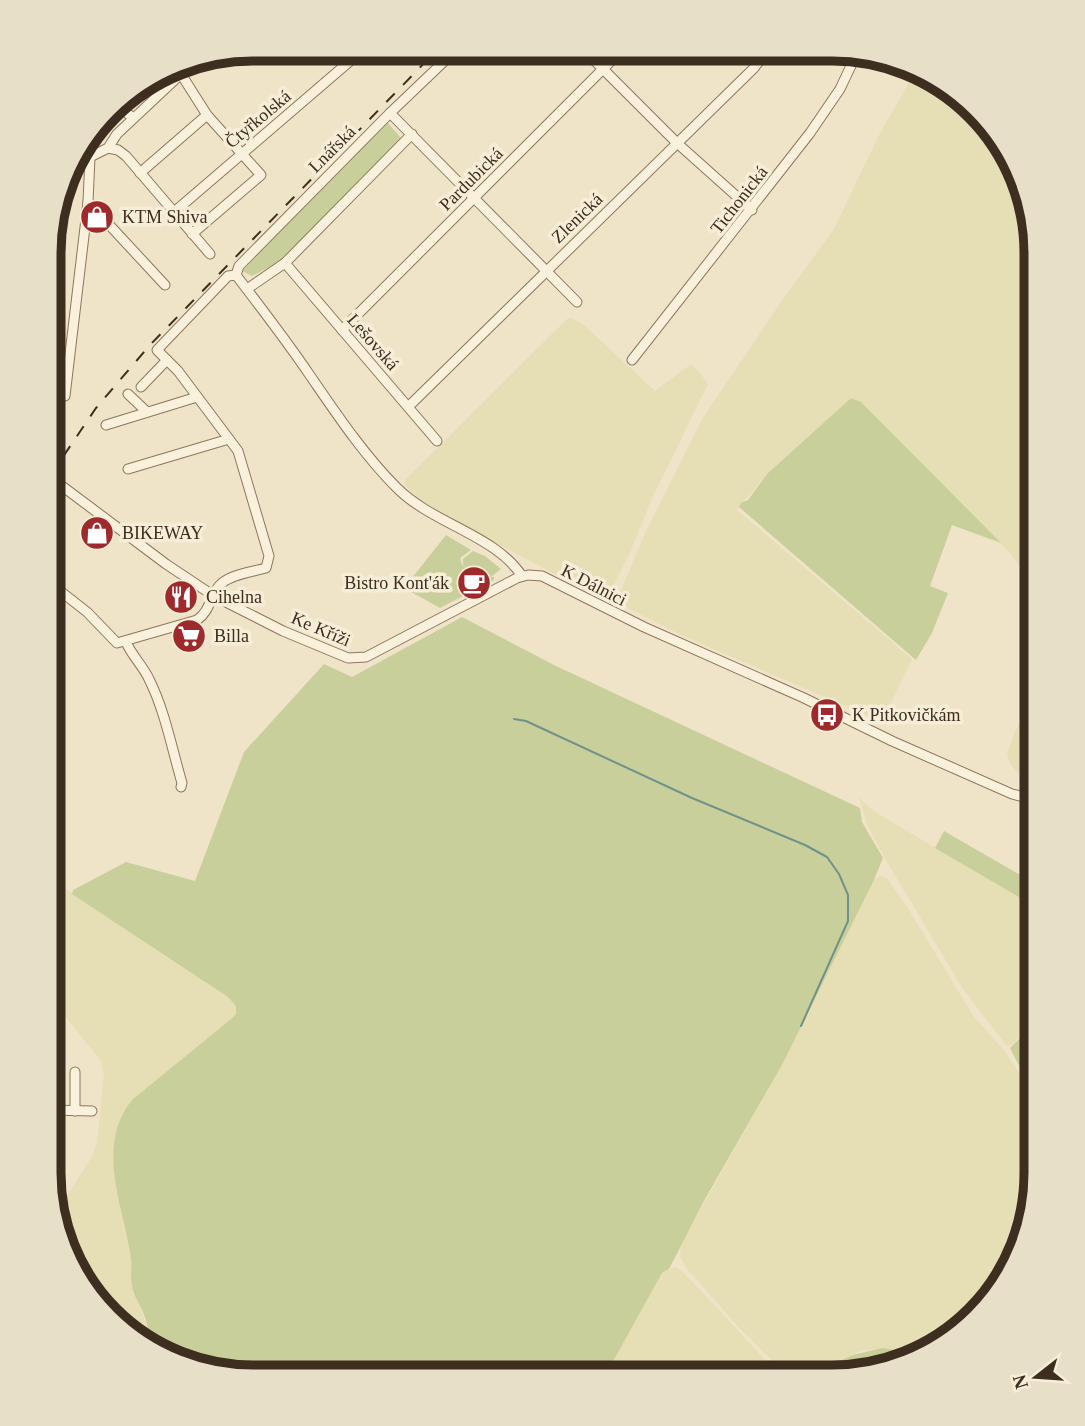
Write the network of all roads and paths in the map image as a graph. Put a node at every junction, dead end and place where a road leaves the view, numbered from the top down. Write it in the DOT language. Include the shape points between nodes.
graph roads {
  1 [pos="350,61"];
  2 [pos="444,61"];
  3 [pos="595,61"];
  4 [pos="611,61"];
  5 [pos="759,61"];
  6 [pos="852,63"];
  7 [pos="603,69"];
  8 [pos="182,75"];
  9 [pos="177,77"];
  10 [pos="126,110"];
  11 [pos="390,113"];
  12 [pos="207,115"];
  13 [pos="133,118"];
  14 [pos="412,134"];
  15 [pos="677,143"];
  16 [pos="108,148"];
  17 [pos="242,153"];
  18 [pos="87,157"];
  19 [pos="90,157"];
  20 [pos="140,173"];
  21 [pos="474,198"];
  22 [pos="88,202"];
  23 [pos="752,210"];
  24 [pos="173,213"];
  25 [pos="192,234"];
  26 [pos="210,254"];
  27 [pos="285,263"];
  28 [pos="546,270"];
  29 [pos="236,275"];
  30 [pos="165,285"];
  31 [pos="247,289"];
  32 [pos="577,302"];
  33 [pos="342,330"];
  34 [pos="167,360"];
  35 [pos="632,360"];
  36 [pos="61,370"];
  37 [pos="67,374"];
  38 [pos="141,387"];
  39 [pos="128,394"];
  40 [pos="65,396"];
  41 [pos="197,397"];
  42 [pos="408,407"];
  43 [pos="147,412"];
  44 [pos="106,425"];
  45 [pos="229,439"];
  46 [pos="437,441"];
  47 [pos="128,469"];
  48 [pos="61,485"];
  49 [pos="522,576"];
  50 [pos="61,592"];
  51 [pos="214,596"];
  52 [pos="126,642"];
  53 [pos="181,787"];
  54 [pos="1023,797"];
  55 [pos="75,1072"];
  56 [pos="61,1110"];
  57 [pos="75,1111"];
  58 [pos="92,1111"];
  1 -- 17 [label="street, Čtyřkolská"];
  2 -- 11 [label="street, Lnářská"];
  3 -- 7 [label="street"];
  4 -- 7 [label="street, Pardubická"];
  5 -- 15 [label="street, Zlenická"];
  6 -- 23 [label="street, Tichonická" via="810,133"];
  7 -- 15 [label="street"];
  7 -- 21 [label="street, Pardubická"];
  8 -- 12 [label="street"];
  9 -- 13 [label="street"];
  10 -- 13 [label="street"];
  11 -- 14 [label="street"];
  11 -- 29 [label="street, Lnářská" via="239,266"];
  12 -- 17 [label="street"];
  12 -- 20 [label="street"];
  13 -- 16 [label="street"];
  14 -- 21 [label="street"];
  14 -- 27 [label="street"];
  15 -- 23 [label="street"];
  15 -- 28 [label="street, Zlenická"];
  16 -- 19 [label="street"];
  16 -- 20 [label="street" via="122,152"];
  17 -- 24 [label="street, Čtyřkolská"];
  17 -- 25 [label="street" via="261,175"];
  18 -- 19 [label="street"];
  19 -- 22 [label="street"];
  20 -- 24 [label="street"];
  21 -- 28 [label="street"];
  21 -- 33 [label="street, Pardubická"];
  22 -- 30 [label="street"];
  22 -- 37 [label="street"];
  23 -- 35 [label="street, Tichonická"];
  24 -- 25 [label="street"];
  25 -- 26 [label="street"];
  27 -- 31 [label="street"];
  27 -- 33 [label="street, Lešovská"];
  28 -- 32 [label="street"];
  28 -- 42 [label="street, Zlenická"];
  29 -- 31 [label="street"];
  29 -- 34 [label="street, Lnářská" via="228,275 157,350"];
  31 -- 49 [label="street" via="396,487 427,513 500,552"];
  33 -- 42 [label="street, Lešovská"];
  34 -- 38 [label="street"];
  34 -- 41 [label="street"];
  36 -- 37 [label="street"];
  37 -- 40 [label="street"];
  39 -- 43 [label="street"];
  41 -- 43 [label="street"];
  41 -- 45 [label="street"];
  42 -- 46 [label="street, Lešovská"];
  43 -- 44 [label="street"];
  45 -- 47 [label="street"];
  45 -- 51 [label="street" via="270,555 266,568 225,581"];
  48 -- 51 [label="street, Ke Kříži"];
  49 -- 51 [label="street, Ke Kříži" via="357,660 283,631"];
  49 -- 54 [label="street, K Dálnici" via="549,579 892,741"];
  50 -- 52 [label="street" via="114,642"];
  51 -- 52 [label="street" via="197,620"];
  52 -- 53 [label="street" via="155,692"];
  55 -- 57 [label="street"];
  56 -- 57 [label="street"];
  57 -- 58 [label="street"];
}
